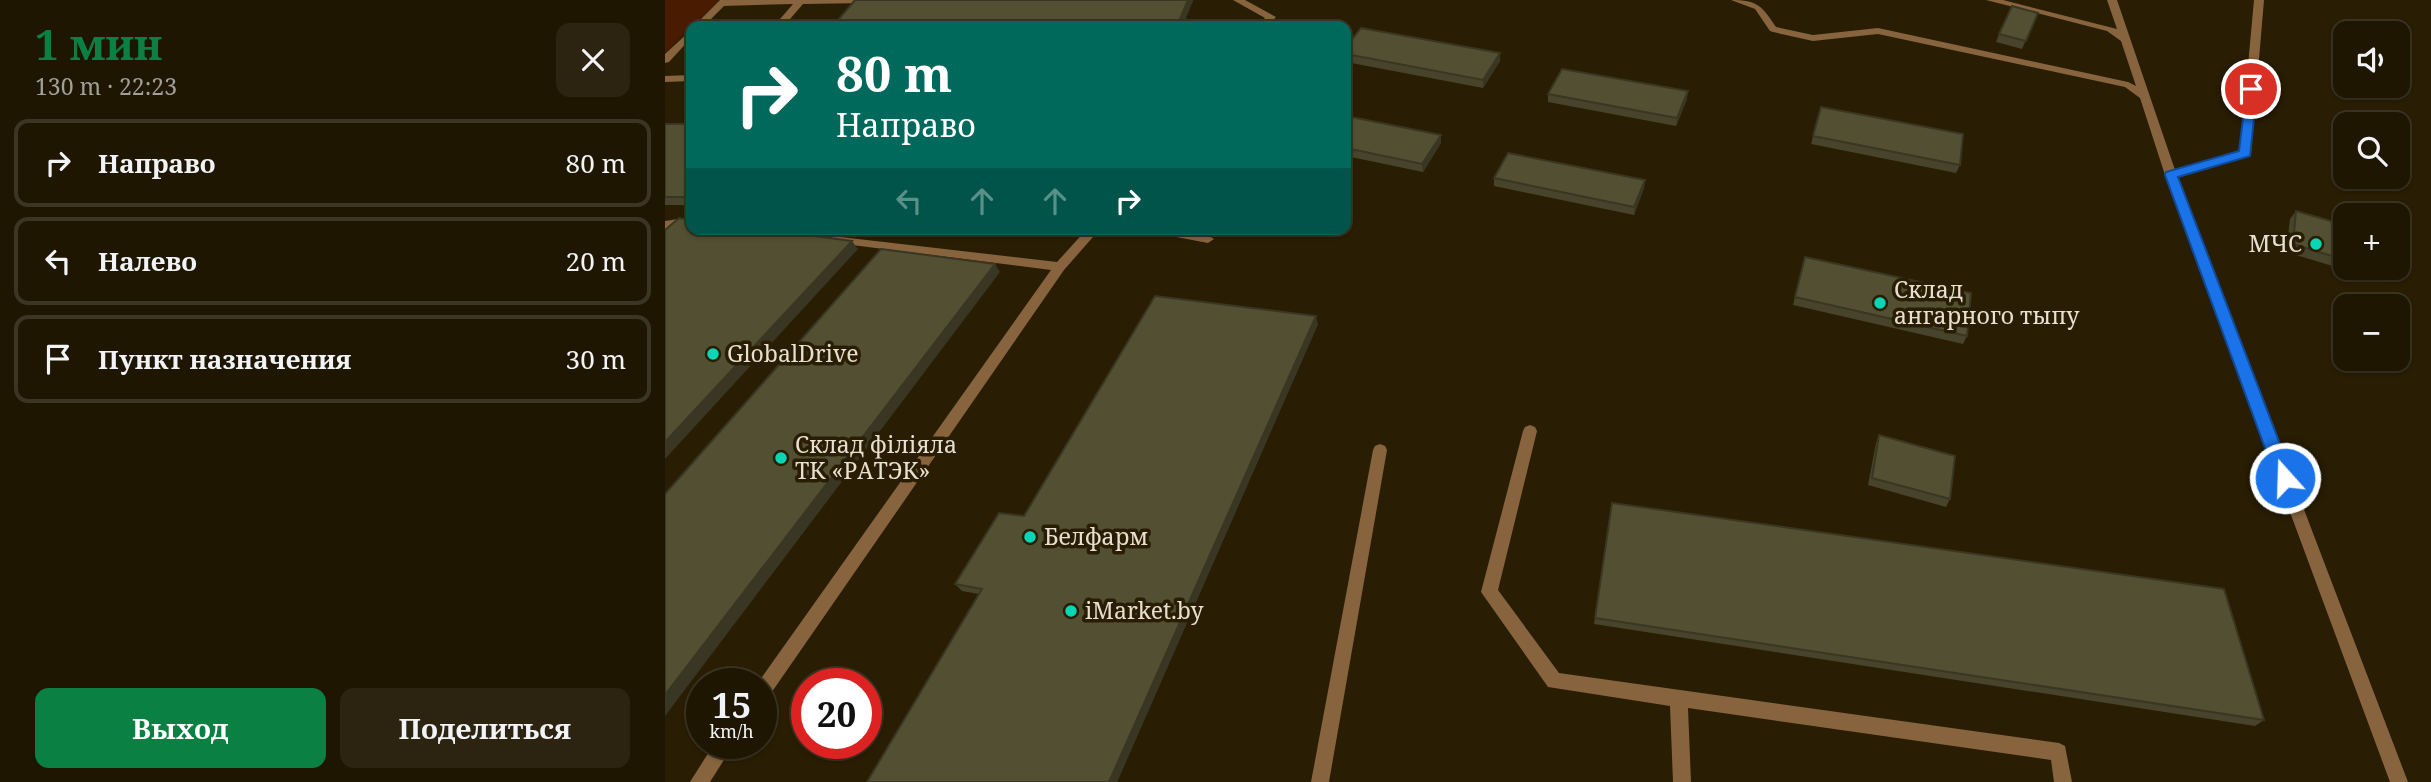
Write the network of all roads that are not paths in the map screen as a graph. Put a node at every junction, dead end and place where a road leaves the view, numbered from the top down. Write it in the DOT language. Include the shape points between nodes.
graph roads {
  1 [pos="868,0"];
  2 [pos="1238,0"];
  3 [pos="1736,0"];
  4 [pos="2112,0"];
  5 [pos="2259,0"];
  6 [pos="724,1"];
  7 [pos="801,1"];
  8 [pos="1994,1"];
  9 [pos="704,21"];
  10 [pos="783,21"];
  11 [pos="1267,21"];
  12 [pos="686,38"];
  13 [pos="2125,39"];
  14 [pos="665,60"];
  15 [pos="686,78"];
  16 [pos="665,79"];
  17 [pos="2144,97"];
  18 [pos="2171,175"];
  19 [pos="686,222"];
  20 [pos="665,225"];
  21 [pos="1089,235"];
  22 [pos="1186,235"];
  23 [pos="824,238"];
  24 [pos="1207,239"];
  25 [pos="1060,267"];
  26 [pos="1530,431"];
  27 [pos="1380,450"];
  28 [pos="777,670"];
  29 [pos="1679,698"];
  30 [pos="714,759"];
  31 [pos="698,782"];
  32 [pos="1320,782"];
  33 [pos="1682,782"];
  34 [pos="2063,782"];
  35 [pos="2399,782"];
  1 -- 7 [label="street"];
  2 -- 11 [label="street" via="1271,17"];
  3 -- 17 [label="street" via="1758,7 1773,29 1798,36 1878,31 2128,85"];
  4 -- 13 [label="street"];
  5 -- 18 [label="street" via="2245,153"];
  6 -- 7 [label="street"];
  6 -- 9 [label="street"];
  7 -- 10 [label="street"];
  8 -- 13 [label="street" via="2110,29"];
  12 -- 14 [label="street"];
  13 -- 17 [label="street"];
  15 -- 16 [label="street"];
  17 -- 18 [label="street"];
  18 -- 35 [label="street"];
  19 -- 20 [label="street"];
  21 -- 25 [label="street"];
  22 -- 24 [label="street"];
  23 -- 25 [label="street"];
  25 -- 28 [label="street"];
  26 -- 29 [label="street" via="1489,592 1554,681"];
  27 -- 32 [label="street"];
  29 -- 33 [label="street"];
  29 -- 34 [label="street" via="2059,752"];
  30 -- 31 [label="street"];
}
